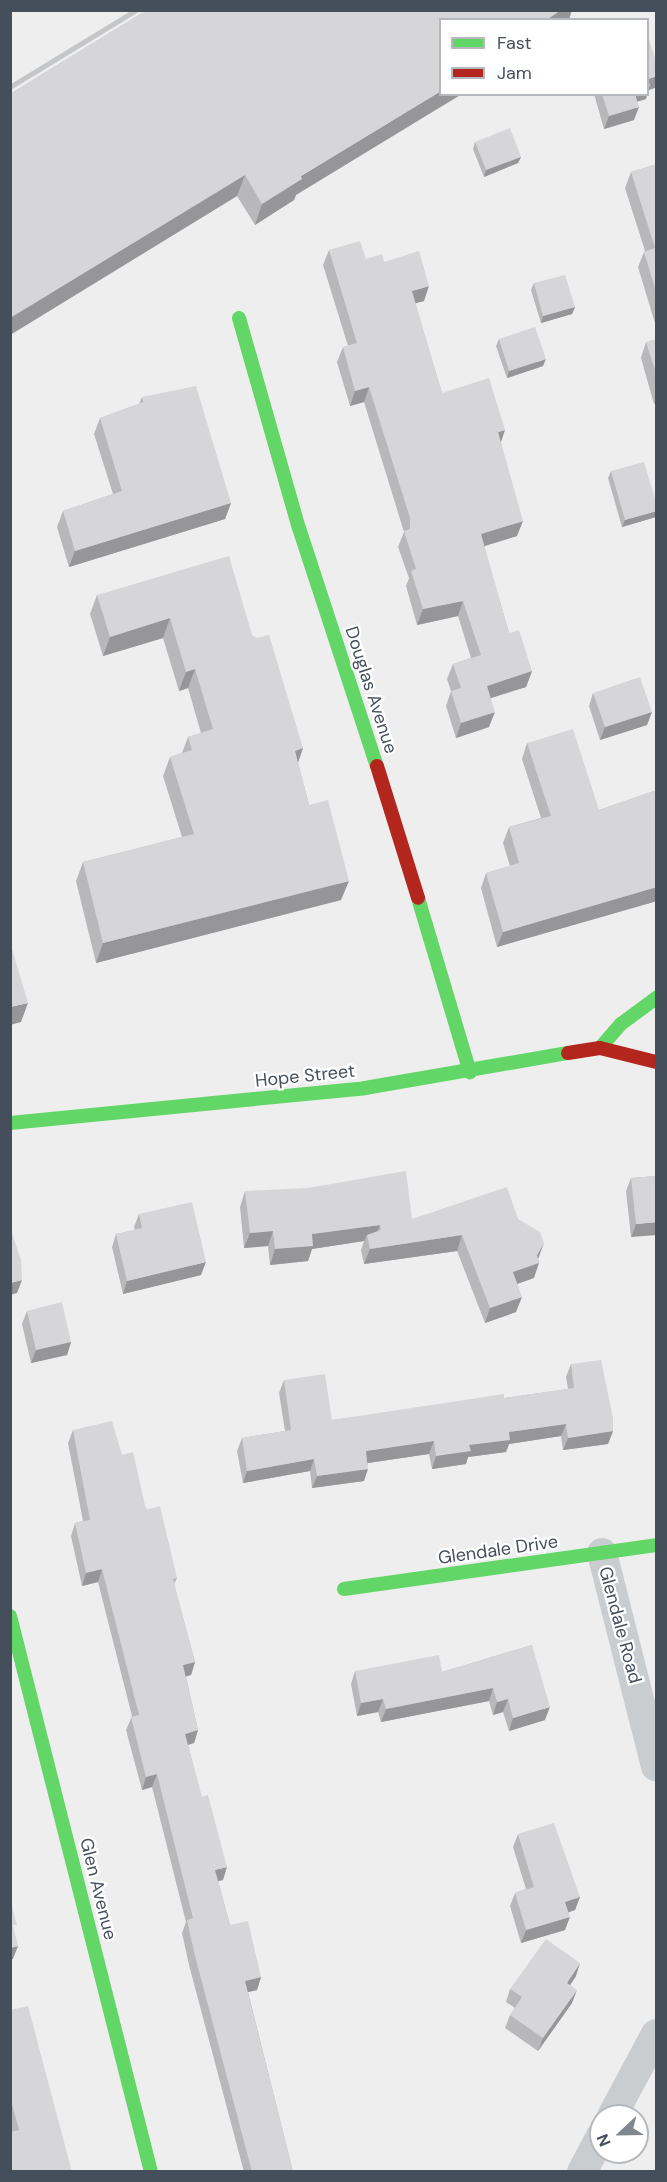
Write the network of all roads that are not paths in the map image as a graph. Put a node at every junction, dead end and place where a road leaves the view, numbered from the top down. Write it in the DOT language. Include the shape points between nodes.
graph roads {
  1 [pos="239,318"];
  2 [pos="657,998"];
  3 [pos="600,1048"];
  4 [pos="657,1062"];
  5 [pos="470,1072"];
  6 [pos="10,1123"];
  7 [pos="657,1545"];
  8 [pos="602,1553"];
  9 [pos="344,1589"];
  10 [pos="10,1616"];
  11 [pos="18,1676"];
  12 [pos="657,1766"];
  13 [pos="657,2034"];
  14 [pos="619,2104"];
  15 [pos="151,2172"];
  1 -- 5 [label="street, Douglas Avenue" via="299,528 395,821"];
  2 -- 3 [label="street" via="629,1017"];
  3 -- 4 [label="street, Hope Street"];
  3 -- 5 [label="street, Hope Street"];
  5 -- 6 [label="street, Hope Street" via="365,1088"];
  7 -- 8 [label="street, Glendale Drive"];
  8 -- 9 [label="street, Glendale Drive"];
  8 -- 12 [label="street, Glendale Road"];
  10 -- 11 [label="street, Glen Avenue"];
  11 -- 15 [label="street, Glen Avenue"];
  13 -- 14 [label="street"];
}
